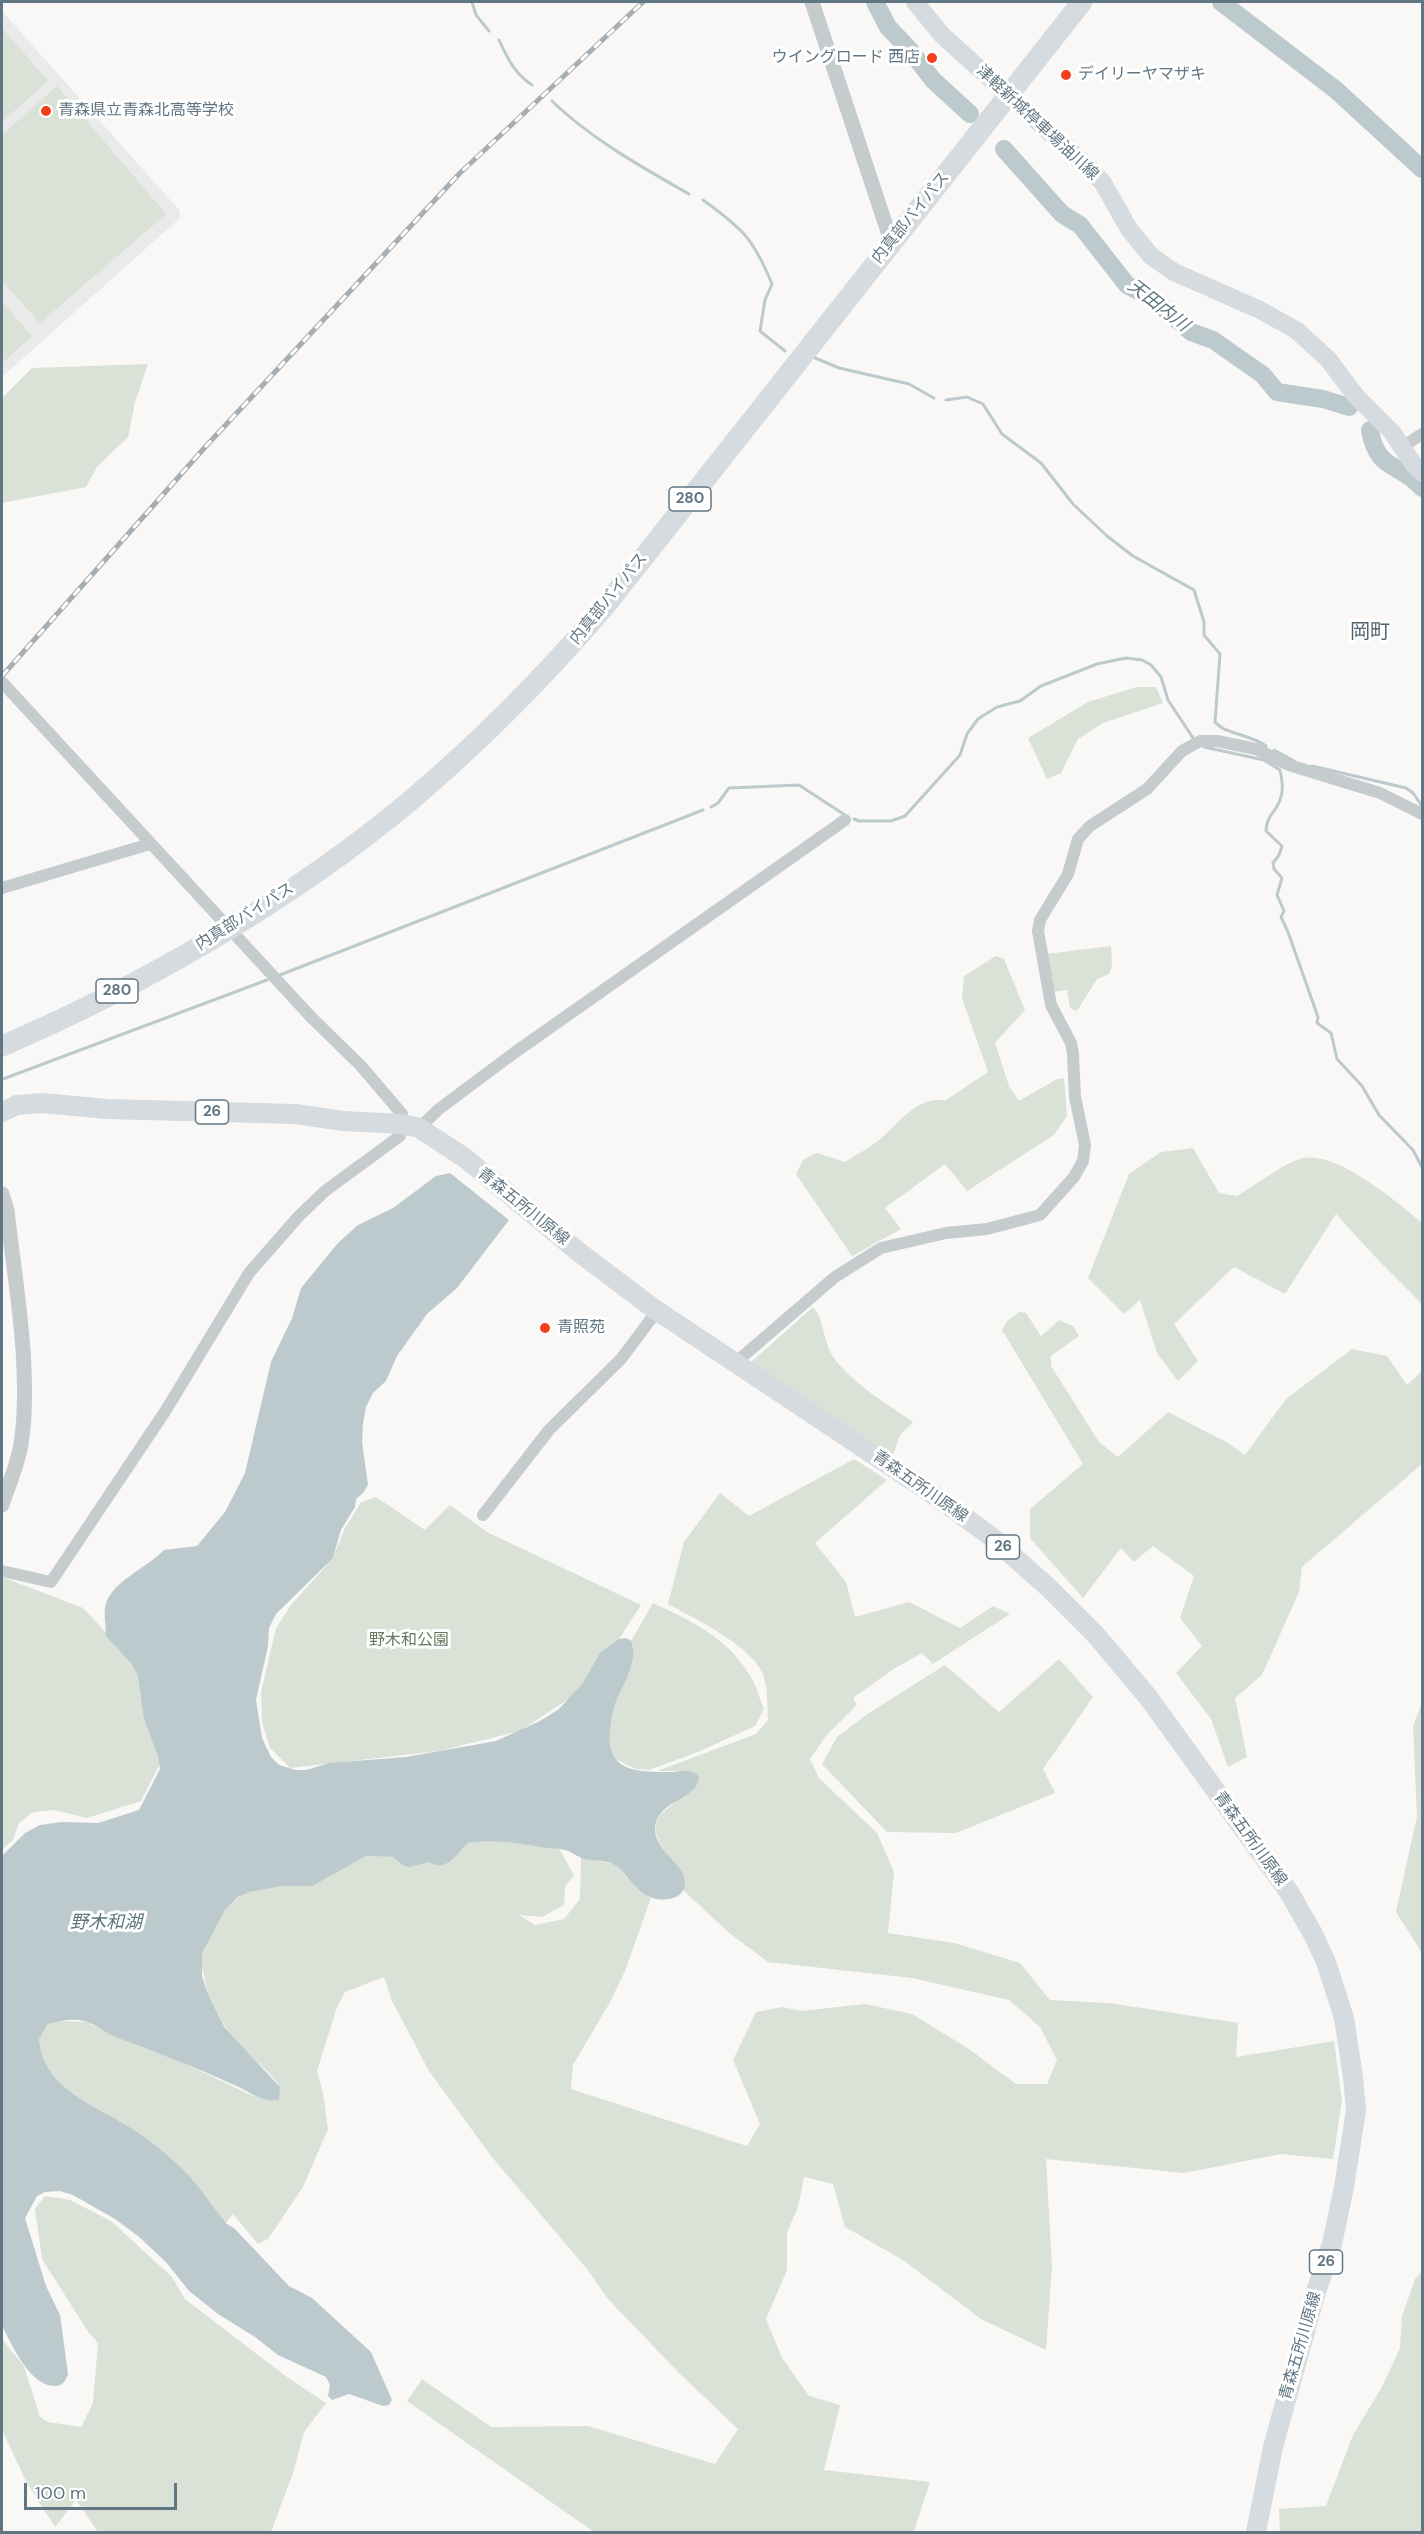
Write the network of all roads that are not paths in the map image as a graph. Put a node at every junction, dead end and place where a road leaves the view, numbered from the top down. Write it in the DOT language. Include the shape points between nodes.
graph roads {
  1 [pos="812,2"];
  2 [pos="915,2"];
  3 [pos="1082,2"];
  4 [pos="1009,97"];
  5 [pos="891,241"];
  6 [pos="1422,434"];
  7 [pos="1402,447"];
  8 [pos="1422,473"];
  9 [pos="2,682"];
  10 [pos="1422,814"];
  11 [pos="845,820"];
  12 [pos="150,844"];
  13 [pos="2,888"];
  14 [pos="229,928"];
  15 [pos="5,1048"];
  16 [pos="3,1108"];
  17 [pos="411,1126"];
  18 [pos="2,1194"];
  19 [pos="657,1311"];
  20 [pos="735,1364"];
  21 [pos="2,1505"];
  22 [pos="483,1515"];
  23 [pos="2,1571"];
  24 [pos="1256,2532"];
  1 -- 5 [label="street"];
  2 -- 4 [label="main road, 津軽新城停車場油川線" via="942,35"];
  3 -- 4 [label="highway, 内真部バイパス / 280"];
  4 -- 5 [label="highway, 内真部バイパス / 280"];
  4 -- 7 [label="main road, 津軽新城停車場油川線" via="1103,183 1151,256 1174,272 1296,330 1329,359"];
  5 -- 14 [label="highway, 内真部バイパス / 280" via="633,572 560,659 470,749 409,802 322,868"];
  6 -- 7 [label="street"];
  7 -- 8 [label="main road, 津軽新城停車場油川線"];
  9 -- 12 [label="street"];
  10 -- 20 [label="street" via="1380,793 1288,765 1256,749 1200,741 1182,751 1147,789 1090,826 1078,839 1068,874 1040,920 1038,931 1051,1005 1073,1054 1075,1097 1085,1145 1083,1161 1074,1177 1040,1215 881,1248 835,1277"];
  11 -- 17 [label="street"];
  12 -- 13 [label="street"];
  12 -- 14 [label="street"];
  14 -- 15 [label="highway, 内真部バイパス / 280"];
  14 -- 17 [label="street" via="361,1066"];
  16 -- 17 [label="main road, 青森五所川原線 / 26" via="35,1102 107,1109 295,1114"];
  17 -- 19 [label="main road, 青森五所川原線 / 26" via="434,1136 465,1158"];
  17 -- 23 [label="street" via="325,1191 249,1273 166,1410 51,1582"];
  18 -- 21 [label="street" via="7,1210 24,1402 21,1447"];
  19 -- 20 [label="main road, 青森五所川原線 / 26"];
  19 -- 22 [label="street" via="621,1359 549,1430"];
  20 -- 24 [label="main road, 青森五所川原線 / 26" via="989,1535 1095,1634 1148,1697 1282,1884 1326,1962 1344,2018 1356,2110 1332,2244 1273,2447"];
}
